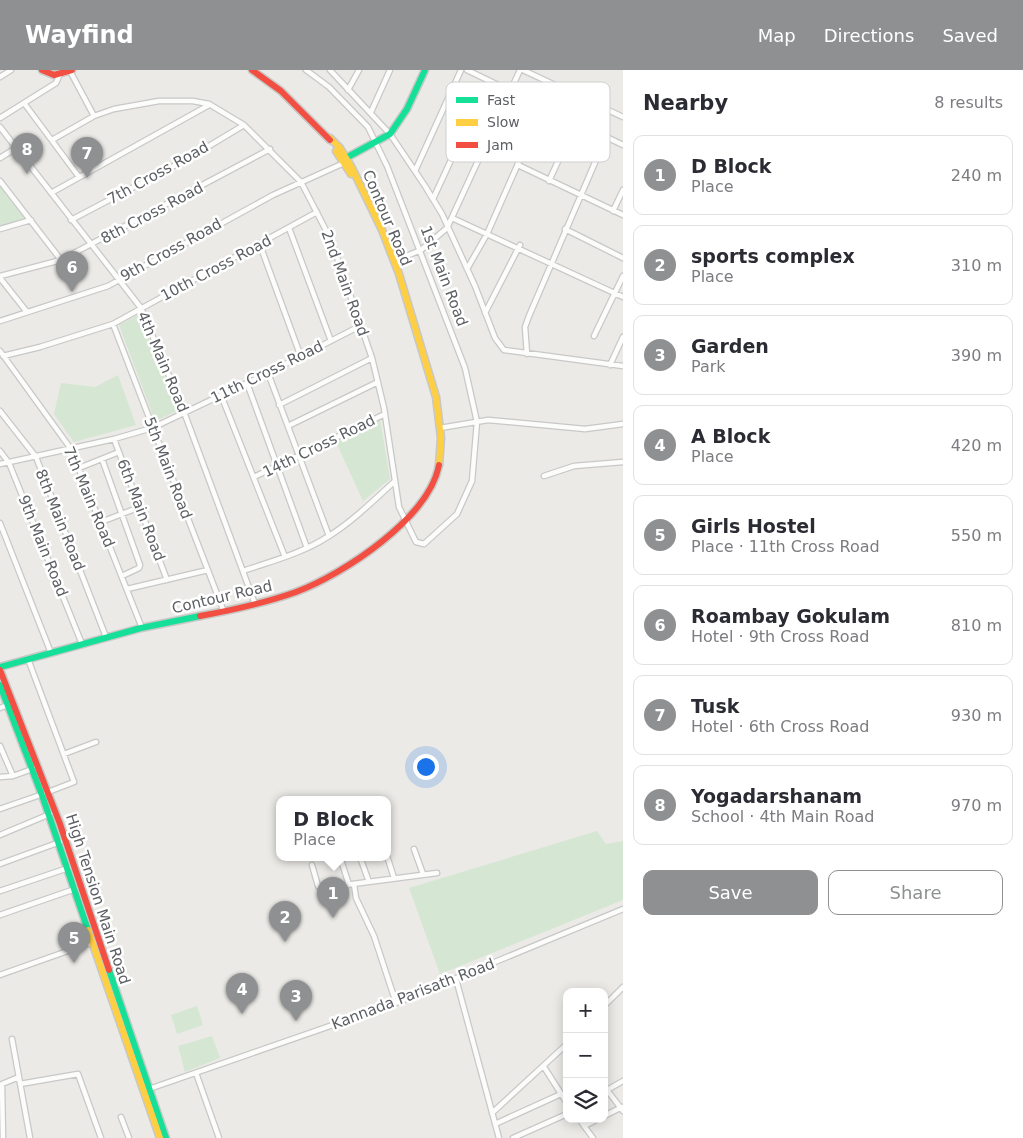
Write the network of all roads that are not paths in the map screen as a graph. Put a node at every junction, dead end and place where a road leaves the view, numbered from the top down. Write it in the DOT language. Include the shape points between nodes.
graph roads {
  1 [pos="11,70"];
  2 [pos="42,70"];
  3 [pos="252,70"];
  4 [pos="306,70"];
  5 [pos="330,70"];
  6 [pos="359,70"];
  7 [pos="390,70"];
  8 [pos="425,70"];
  9 [pos="461,70"];
  10 [pos="467,70"];
  11 [pos="522,70"];
  12 [pos="71,71"];
  13 [pos="60,74"];
  14 [pos="0,77"];
  15 [pos="488,80"];
  16 [pos="456,82"];
  17 [pos="492,82"];
  18 [pos="516,82"];
  19 [pos="548,82"];
  20 [pos="348,90"];
  21 [pos="24,103"];
  22 [pos="446,103"];
  23 [pos="209,104"];
  24 [pos="610,111"];
  25 [pos="371,112"];
  26 [pos="94,116"];
  27 [pos="623,117"];
  28 [pos="0,118"];
  29 [pos="244,125"];
  30 [pos="0,127"];
  31 [pos="390,134"];
  32 [pos="610,139"];
  33 [pos="52,140"];
  34 [pos="376,143"];
  35 [pos="623,144"];
  36 [pos="16,148"];
  37 [pos="270,149"];
  38 [pos="0,158"];
  39 [pos="344,161"];
  40 [pos="450,162"];
  41 [pos="478,162"];
  42 [pos="519,162"];
  43 [pos="558,162"];
  44 [pos="595,162"];
  45 [pos="518,165"];
  46 [pos="415,171"];
  47 [pos="79,177"];
  48 [pos="0,181"];
  49 [pos="549,181"];
  50 [pos="301,182"];
  51 [pos="623,190"];
  52 [pos="51,193"];
  53 [pos="580,195"];
  54 [pos="433,199"];
  55 [pos="613,211"];
  56 [pos="318,212"];
  57 [pos="623,216"];
  58 [pos="452,218"];
  59 [pos="30,220"];
  60 [pos="71,220"];
  61 [pos="0,228"];
  62 [pos="289,228"];
  63 [pos="447,228"];
  64 [pos="565,229"];
  65 [pos="487,234"];
  66 [pos="260,245"];
  67 [pos="92,246"];
  68 [pos="519,247"];
  69 [pos="421,250"];
  70 [pos="623,258"];
  71 [pos="61,260"];
  72 [pos="394,261"];
  73 [pos="550,263"];
  74 [pos="466,269"];
  75 [pos="623,276"];
  76 [pos="0,277"];
  77 [pos="120,278"];
  78 [pos="615,293"];
  79 [pos="623,297"];
  80 [pos="141,308"];
  81 [pos="28,312"];
  82 [pos="485,313"];
  83 [pos="0,321"];
  84 [pos="113,324"];
  85 [pos="360,326"];
  86 [pos="594,336"];
  87 [pos="623,337"];
  88 [pos="331,341"];
  89 [pos="2,354"];
  90 [pos="527,354"];
  91 [pos="301,357"];
  92 [pos="372,358"];
  93 [pos="610,365"];
  94 [pos="623,366"];
  95 [pos="268,373"];
  96 [pos="378,382"];
  97 [pos="247,383"];
  98 [pos="221,395"];
  99 [pos="279,405"];
  100 [pos="0,411"];
  101 [pos="184,412"];
  102 [pos="385,414"];
  103 [pos="477,422"];
  104 [pos="623,424"];
  105 [pos="288,426"];
  106 [pos="152,428"];
  107 [pos="440,428"];
  108 [pos="114,439"];
  109 [pos="71,448"];
  110 [pos="0,451"];
  111 [pos="119,452"];
  112 [pos="299,455"];
  113 [pos="36,457"];
  114 [pos="102,459"];
  115 [pos="623,462"];
  116 [pos="9,463"];
  117 [pos="0,464"];
  118 [pos="276,466"];
  119 [pos="79,468"];
  120 [pos="544,476"];
  121 [pos="254,477"];
  122 [pos="395,481"];
  123 [pos="140,507"];
  124 [pos="123,514"];
  125 [pos="0,522"];
  126 [pos="101,522"];
  127 [pos="405,522"];
  128 [pos="329,536"];
  129 [pos="307,548"];
  130 [pos="285,557"];
  131 [pos="208,570"];
  132 [pos="243,571"];
  133 [pos="122,576"];
  134 [pos="167,580"];
  135 [pos="127,589"];
  136 [pos="255,604"];
  137 [pos="224,612"];
  138 [pos="142,628"];
  139 [pos="106,637"];
  140 [pos="82,644"];
  141 [pos="51,653"];
  142 [pos="28,659"];
  143 [pos="0,669"];
  144 [pos="0,685"];
  145 [pos="8,705"];
  146 [pos="0,708"];
  147 [pos="96,742"];
  148 [pos="0,746"];
  149 [pos="64,754"];
  150 [pos="36,767"];
  151 [pos="13,776"];
  152 [pos="0,777"];
  153 [pos="46,793"];
  154 [pos="0,809"];
  155 [pos="53,813"];
  156 [pos="0,834"];
  157 [pos="60,842"];
  158 [pos="414,849"];
  159 [pos="342,861"];
  160 [pos="361,861"];
  161 [pos="389,861"];
  162 [pos="0,864"];
  163 [pos="312,865"];
  164 [pos="68,868"];
  165 [pos="437,873"];
  166 [pos="424,874"];
  167 [pos="394,878"];
  168 [pos="369,882"];
  169 [pos="351,884"];
  170 [pos="75,889"];
  171 [pos="0,891"];
  172 [pos="623,909"];
  173 [pos="0,915"];
  174 [pos="93,942"];
  175 [pos="0,975"];
  176 [pos="456,979"];
  177 [pos="623,988"];
  178 [pos="608,1002"];
  179 [pos="396,1003"];
  180 [pos="12,1039"];
  181 [pos="563,1048"];
  182 [pos="544,1067"];
  183 [pos="196,1073"];
  184 [pos="19,1077"];
  185 [pos="623,1081"];
  186 [pos="20,1084"];
  187 [pos="146,1091"];
  188 [pos="561,1094"];
  189 [pos="563,1097"];
  190 [pos="622,1109"];
  191 [pos="492,1113"];
  192 [pos="608,1114"];
  193 [pos="563,1116"];
  194 [pos="121,1117"];
  195 [pos="582,1123"];
  196 [pos="590,1123"];
  197 [pos="495,1124"];
  198 [pos="584,1126"];
  199 [pos="3,1138"];
  200 [pos="30,1138"];
  201 [pos="101,1138"];
  202 [pos="129,1138"];
  203 [pos="160,1138"];
  204 [pos="166,1138"];
  205 [pos="219,1138"];
  206 [pos="499,1138"];
  207 [pos="513,1138"];
  208 [pos="591,1138"];
  1 -- 14 [label="street"];
  2 -- 13 [label="main road"];
  3 -- 39 [label="main road, Contour Road" via="281,91 330,138"];
  4 -- 34 [label="street, 1st Main Road" via="362,119"];
  5 -- 20 [label="street"];
  6 -- 20 [label="street"];
  7 -- 25 [label="street"];
  8 -- 31 [label="main road" via="407,109"];
  9 -- 16 [label="street"];
  10 -- 15 [label="street"];
  11 -- 18 [label="street"];
  11 -- 19 [label="street"];
  12 -- 13 [label="main road"];
  12 -- 26 [label="street"];
  13 -- 21 [label="street" via="56,83"];
  15 -- 17 [label="street"];
  20 -- 25 [label="street"];
  21 -- 28 [label="street"];
  21 -- 33 [label="street"];
  22 -- 46 [label="street"];
  23 -- 26 [label="street, 2nd Main Road" via="159,101"];
  23 -- 29 [label="street, 2nd Main Road"];
  23 -- 47 [label="street"];
  24 -- 27 [label="street"];
  25 -- 31 [label="street"];
  26 -- 33 [label="street, 2nd Main Road"];
  29 -- 37 [label="street, 2nd Main Road"];
  29 -- 60 [label="street, 7th Cross Road"];
  30 -- 36 [label="street, 4th Main Road"];
  31 -- 34 [label="main road"];
  31 -- 46 [label="street"];
  32 -- 35 [label="street"];
  33 -- 47 [label="street"];
  34 -- 39 [label="main road"];
  34 -- 69 [label="street, 1st Main Road"];
  36 -- 38 [label="street"];
  36 -- 52 [label="street, 4th Main Road"];
  37 -- 50 [label="street, 2nd Main Road"];
  37 -- 67 [label="street, 8th Cross Road"];
  39 -- 50 [label="street, 9th Cross Road"];
  39 -- 72 [label="main road, Contour Road" via="374,212"];
  40 -- 54 [label="street"];
  41 -- 58 [label="street"];
  42 -- 45 [label="street"];
  43 -- 49 [label="street"];
  44 -- 53 [label="street"];
  45 -- 49 [label="street"];
  45 -- 65 [label="street"];
  46 -- 54 [label="street"];
  47 -- 52 [label="street"];
  48 -- 59 [label="street"];
  49 -- 53 [label="street"];
  50 -- 56 [label="street, 2nd Main Road"];
  50 -- 77 [label="street, 9th Cross Road"];
  51 -- 55 [label="street"];
  52 -- 60 [label="street, 4th Main Road"];
  53 -- 55 [label="street"];
  53 -- 64 [label="street"];
  54 -- 63 [label="street"];
  55 -- 57 [label="street"];
  56 -- 62 [label="street, 10th Cross Road"];
  56 -- 85 [label="street, 2nd Main Road" via="331,240"];
  58 -- 63 [label="street"];
  58 -- 65 [label="street"];
  59 -- 61 [label="street"];
  59 -- 71 [label="street"];
  60 -- 67 [label="street, 4th Main Road"];
  62 -- 66 [label="street, 10th Cross Road"];
  62 -- 88 [label="street"];
  63 -- 69 [label="street"];
  63 -- 74 [label="street"];
  64 -- 70 [label="street"];
  64 -- 73 [label="street"];
  65 -- 68 [label="street"];
  65 -- 74 [label="street"];
  66 -- 80 [label="street, 10th Cross Road"];
  66 -- 91 [label="street"];
  67 -- 71 [label="street, 8th Cross Road"];
  67 -- 77 [label="street, 4th Main Road"];
  68 -- 73 [label="street"];
  68 -- 82 [label="street"];
  69 -- 72 [label="street"];
  69 -- 103 [label="street, 1st Main Road" via="466,368"];
  71 -- 76 [label="street, 8th Cross Road"];
  72 -- 107 [label="main road, Contour Road" via="426,360"];
  73 -- 78 [label="street"];
  73 -- 90 [label="street" via="525,327"];
  74 -- 82 [label="street"];
  75 -- 78 [label="street"];
  76 -- 81 [label="street"];
  77 -- 80 [label="street, 4th Main Road"];
  77 -- 81 [label="street, 9th Cross Road" via="82,296"];
  78 -- 79 [label="street"];
  78 -- 86 [label="street"];
  80 -- 84 [label="street, 10th Cross Road"];
  80 -- 101 [label="street, 4th Main Road"];
  81 -- 83 [label="street, 9th Cross Road"];
  82 -- 90 [label="street" via="495,338 504,350"];
  84 -- 89 [label="street, 10th Cross Road" via="40,347"];
  84 -- 106 [label="street, 5th Main Road"];
  85 -- 88 [label="street, 11th Cross Road"];
  85 -- 92 [label="street, 2nd Main Road"];
  87 -- 93 [label="street"];
  88 -- 91 [label="street, 11th Cross Road"];
  89 -- 109 [label="street, 7th Main Road"];
  90 -- 93 [label="street"];
  91 -- 95 [label="street, 11th Cross Road"];
  92 -- 96 [label="street, 2nd Main Road"];
  92 -- 99 [label="street"];
  93 -- 94 [label="street"];
  95 -- 97 [label="street, 11th Cross Road"];
  95 -- 99 [label="street"];
  96 -- 102 [label="street, 2nd Main Road"];
  96 -- 105 [label="street"];
  97 -- 98 [label="street, 11th Cross Road"];
  97 -- 118 [label="street"];
  98 -- 101 [label="street, 11th Cross Road"];
  98 -- 121 [label="street"];
  99 -- 105 [label="street"];
  100 -- 113 [label="street, 8th Main Road"];
  101 -- 106 [label="street, 11th Cross Road"];
  101 -- 132 [label="street, 4th Main Road"];
  102 -- 112 [label="street, 14th Cross Road"];
  102 -- 122 [label="street, 2nd Main Road"];
  103 -- 104 [label="street" via="509,420 585,429"];
  103 -- 107 [label="street"];
  103 -- 127 [label="street, 1st Main Road" via="472,481 457,514 424,544 416,542"];
  105 -- 112 [label="street"];
  106 -- 108 [label="street, 11th Cross Road"];
  106 -- 131 [label="street, 5th Main Road"];
  107 -- 127 [label="main road, Contour Road" via="441,460 436,478 416,512"];
  108 -- 109 [label="street, 11th Cross Road"];
  108 -- 111 [label="street, 6th Main Road"];
  109 -- 113 [label="street, 11th Cross Road"];
  109 -- 119 [label="street, 7th Main Road"];
  110 -- 116 [label="street, 9th Main Road"];
  111 -- 114 [label="street"];
  111 -- 123 [label="street, 6th Main Road"];
  112 -- 118 [label="street, 14th Cross Road"];
  112 -- 128 [label="street"];
  113 -- 116 [label="street, 11th Cross Road"];
  113 -- 139 [label="street, 8th Main Road"];
  114 -- 119 [label="street"];
  114 -- 124 [label="street"];
  115 -- 120 [label="street" via="574,466"];
  116 -- 117 [label="street, 11th Cross Road"];
  116 -- 140 [label="street, 9th Main Road"];
  118 -- 121 [label="street, 14th Cross Road"];
  118 -- 129 [label="street"];
  119 -- 126 [label="street, 7th Main Road"];
  121 -- 130 [label="street"];
  122 -- 127 [label="street, 2nd Main Road" via="399,508"];
  122 -- 128 [label="street"];
  123 -- 124 [label="street"];
  123 -- 134 [label="street, 6th Main Road"];
  124 -- 126 [label="street"];
  124 -- 133 [label="street" via="140,567"];
  125 -- 141 [label="street"];
  126 -- 133 [label="street, 7th Main Road"];
  127 -- 136 [label="main road, Contour Road" via="348,565 317,582"];
  128 -- 129 [label="street"];
  129 -- 130 [label="street"];
  130 -- 132 [label="street"];
  131 -- 134 [label="street"];
  131 -- 137 [label="street, 5th Main Road"];
  132 -- 136 [label="street, 4th Main Road"];
  133 -- 135 [label="street, 7th Main Road"];
  134 -- 135 [label="street"];
  135 -- 138 [label="street, 7th Main Road"];
  136 -- 137 [label="main road, Contour Road"];
  137 -- 138 [label="main road, Contour Road"];
  138 -- 139 [label="main road, Contour Road"];
  139 -- 140 [label="main road, Contour Road"];
  140 -- 141 [label="main road, Contour Road"];
  141 -- 142 [label="main road, Contour Road"];
  142 -- 143 [label="main road, Contour Road"];
  142 -- 149 [label="street"];
  143 -- 150 [label="main road, High Tension Main Road"];
  144 -- 145 [label="main road"];
  145 -- 146 [label="street"];
  145 -- 150 [label="main road"];
  147 -- 149 [label="street"];
  148 -- 151 [label="street"];
  149 -- 153 [label="street" via="74,782"];
  150 -- 151 [label="street"];
  150 -- 153 [label="main road, High Tension Main Road"];
  151 -- 152 [label="street"];
  153 -- 154 [label="street"];
  153 -- 155 [label="main road, High Tension Main Road"];
  155 -- 156 [label="street"];
  155 -- 157 [label="main road"];
  155 -- 187 [label="main road, High Tension Main Road"];
  157 -- 162 [label="street"];
  157 -- 164 [label="main road"];
  158 -- 166 [label="street"];
  159 -- 169 [label="street"];
  160 -- 168 [label="street"];
  161 -- 167 [label="street"];
  163 -- 169 [label="street" via="320,887"];
  164 -- 170 [label="main road"];
  164 -- 171 [label="street"];
  165 -- 166 [label="street"];
  166 -- 167 [label="street"];
  167 -- 168 [label="street"];
  168 -- 169 [label="street"];
  169 -- 179 [label="street" via="367,918"];
  170 -- 173 [label="street"];
  170 -- 174 [label="main road"];
  172 -- 176 [label="street, Kannada Parisath Road"];
  174 -- 175 [label="street"];
  174 -- 187 [label="main road"];
  176 -- 179 [label="street, Kannada Parisath Road"];
  176 -- 191 [label="street"];
  177 -- 178 [label="street"];
  179 -- 183 [label="street, Kannada Parisath Road"];
  180 -- 184 [label="street"];
  181 -- 182 [label="street"];
  182 -- 188 [label="street"];
  182 -- 191 [label="street"];
  183 -- 187 [label="street, Kannada Parisath Road"];
  183 -- 205 [label="street"];
  184 -- 186 [label="street"];
  184 -- 199 [label="street" via="2,1084"];
  185 -- 190 [label="street" via="607,1090"];
  186 -- 200 [label="street"];
  186 -- 201 [label="street" via="78,1074"];
  187 -- 203 [label="main road"];
  187 -- 204 [label="main road, High Tension Main Road"];
  188 -- 189 [label="street"];
  188 -- 197 [label="street"];
  190 -- 192 [label="street"];
  191 -- 197 [label="street"];
  193 -- 207 [label="street"];
  194 -- 202 [label="street"];
  195 -- 198 [label="street"];
  196 -- 198 [label="street"];
  197 -- 206 [label="street"];
  198 -- 208 [label="street"];
}
